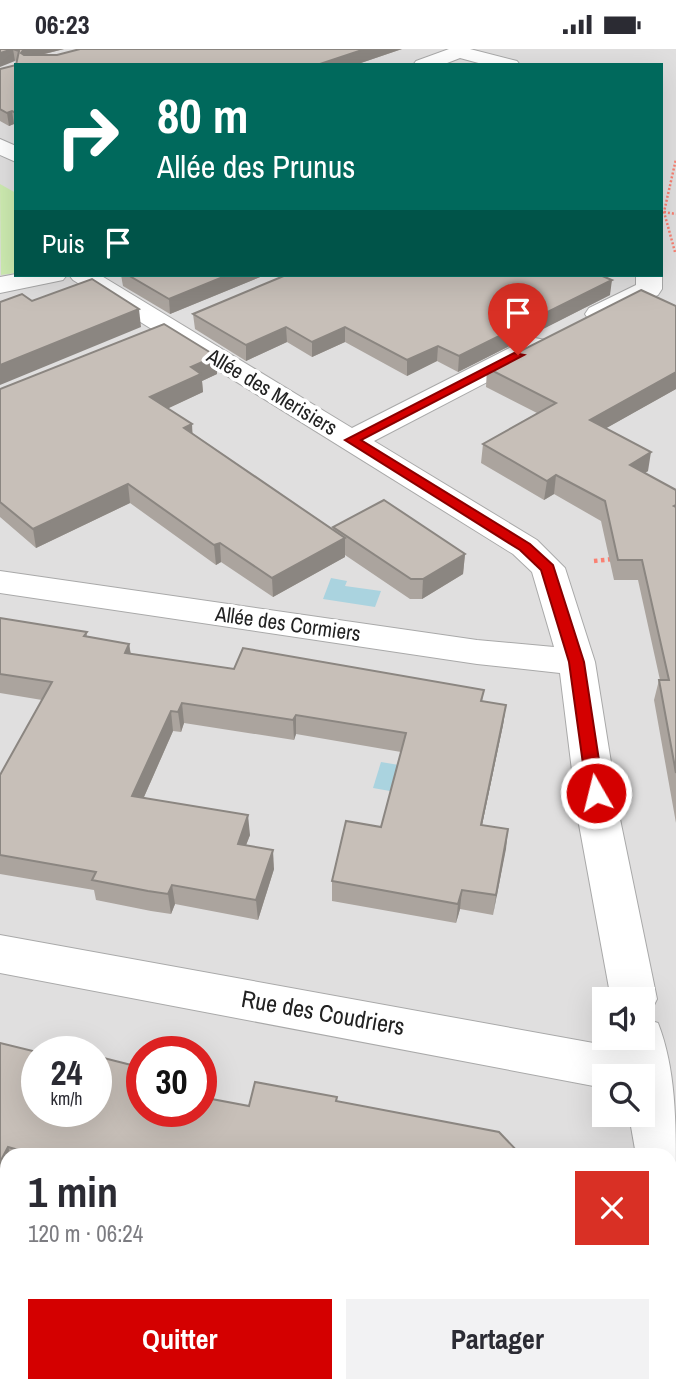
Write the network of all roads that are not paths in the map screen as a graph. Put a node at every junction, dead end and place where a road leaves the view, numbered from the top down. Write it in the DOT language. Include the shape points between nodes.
graph roads {
  1 [pos="429,63"];
  2 [pos="502,63"];
  3 [pos="43,277"];
  4 [pos="85,277"];
  5 [pos="649,277"];
  6 [pos="0,285"];
  7 [pos="352,440"];
  8 [pos="0,582"];
  9 [pos="577,662"];
  10 [pos="0,954"];
  11 [pos="632,987"];
  12 [pos="644,1052"];
  13 [pos="659,1148"];
  1 -- 2 [label="street" via="459,52"];
  3 -- 6 [label="street"];
  4 -- 7 [label="street, Allée des Merisiers"];
  5 -- 7 [label="street" via="649,289"];
  7 -- 9 [label="street, Allée des Merisiers" via="525,547 548,568"];
  8 -- 9 [label="street, Allée des Cormiers" via="477,652"];
  9 -- 11 [label="street" via="599,819"];
  10 -- 12 [label="street, Rue des Coudriers" via="610,1068"];
  12 -- 13 [label="street"];
}
